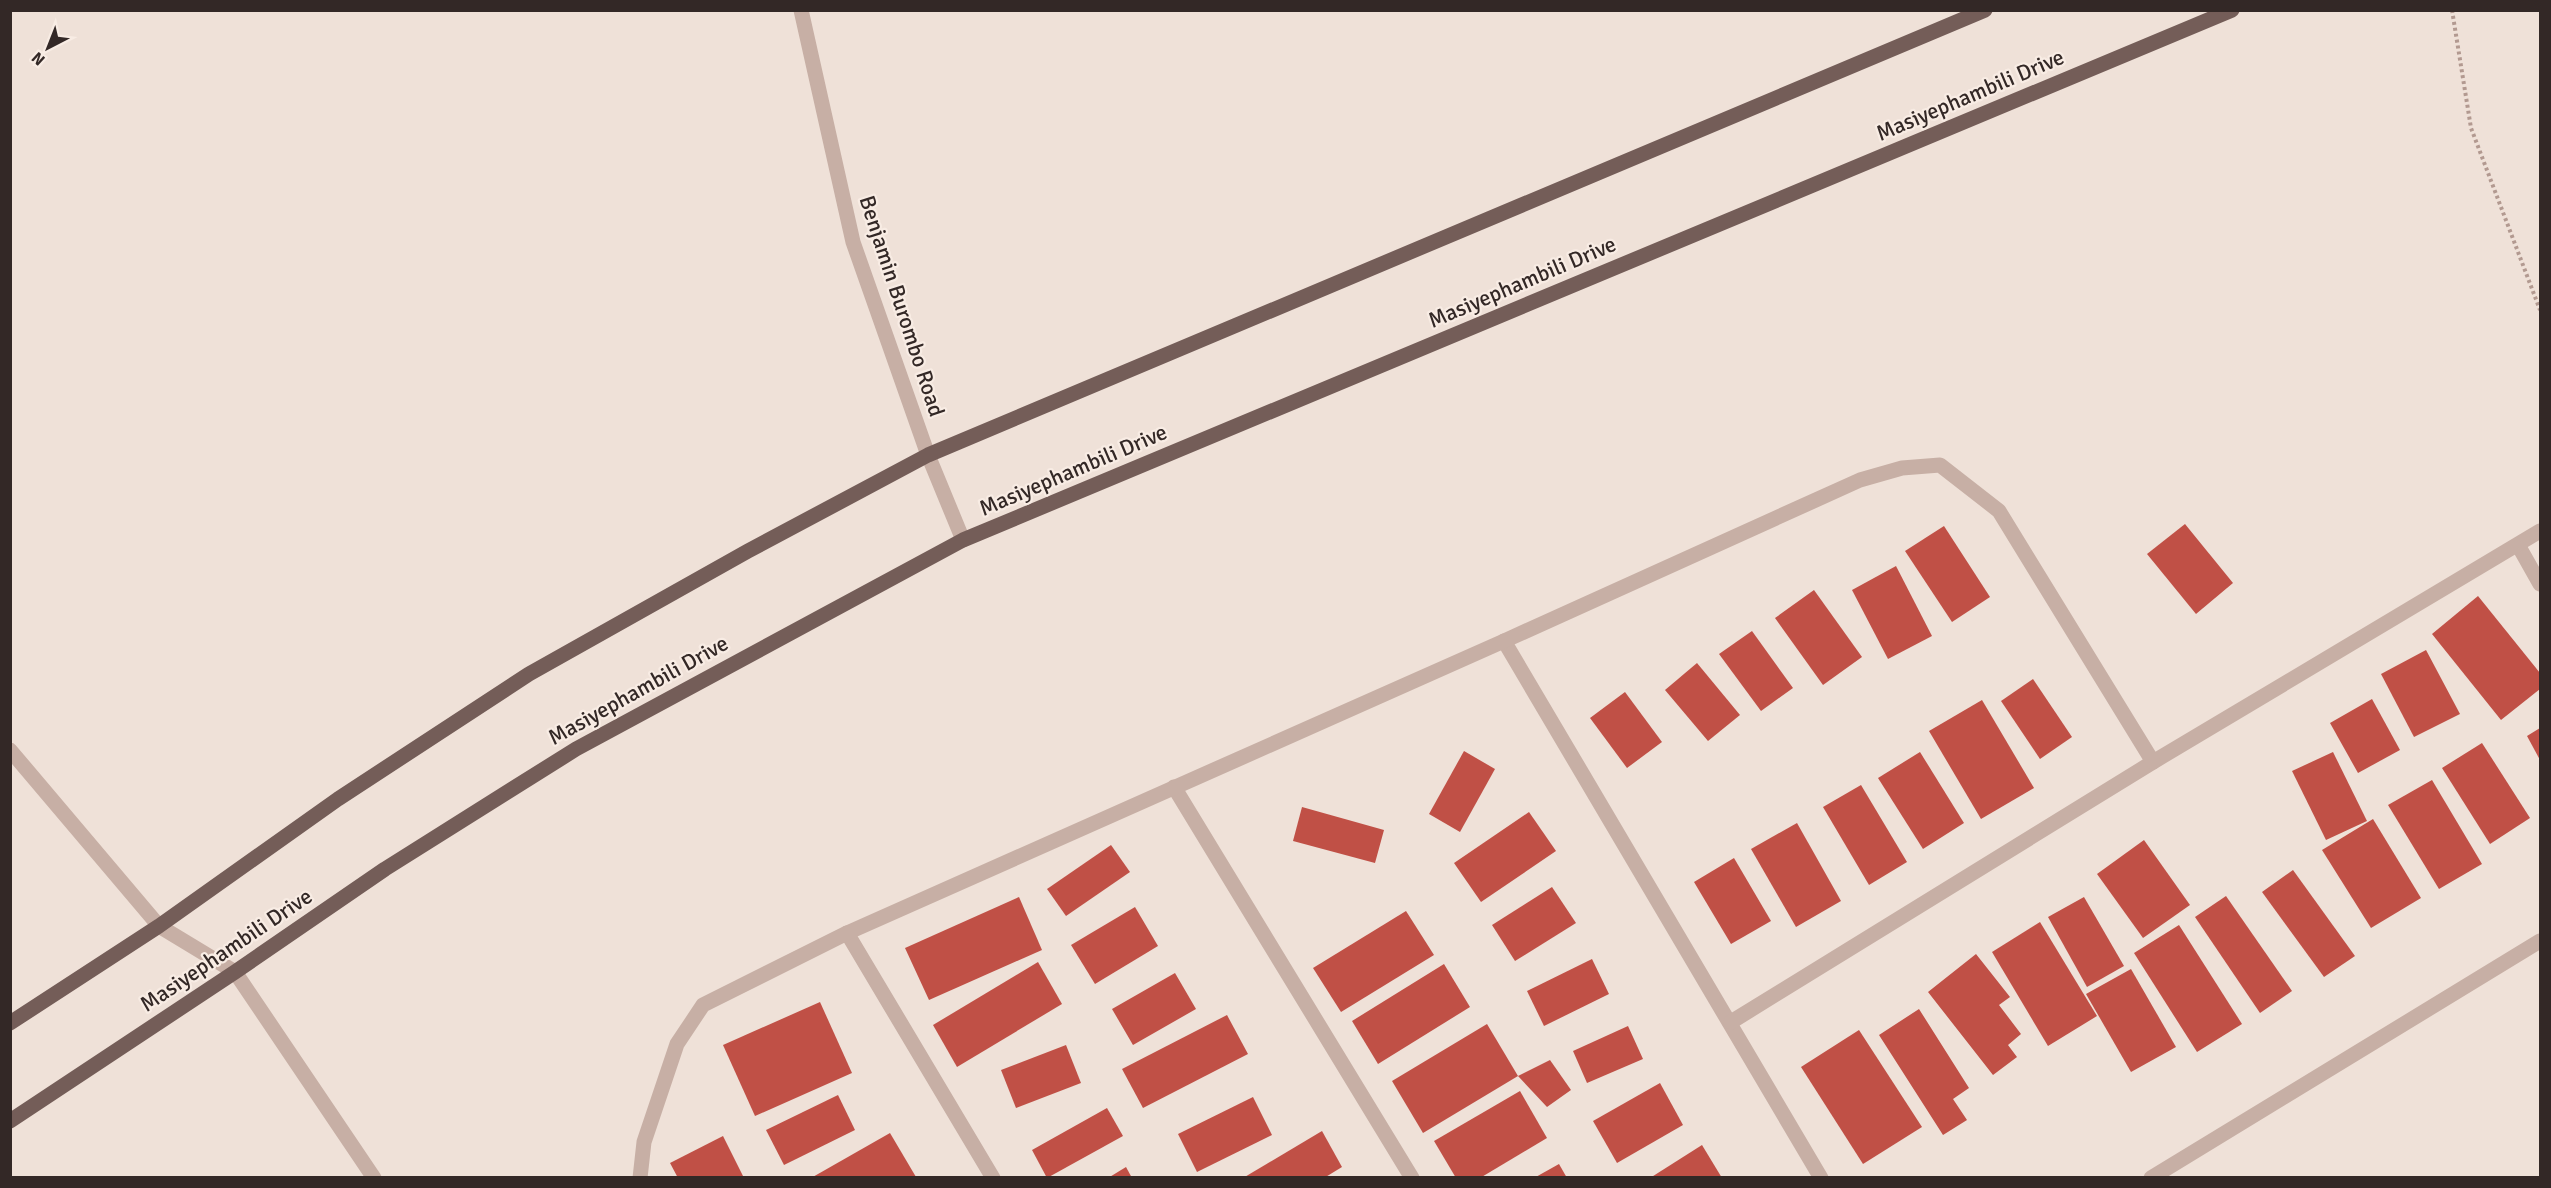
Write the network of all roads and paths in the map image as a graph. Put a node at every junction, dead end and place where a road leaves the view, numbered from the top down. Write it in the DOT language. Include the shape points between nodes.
graph roads {
  1 [pos="801,10"];
  2 [pos="1985,10"];
  3 [pos="2232,10"];
  4 [pos="2452,10"];
  5 [pos="2541,310"];
  6 [pos="928,455"];
  7 [pos="2541,531"];
  8 [pos="963,540"];
  9 [pos="2518,545"];
  10 [pos="2541,584"];
  11 [pos="1504,641"];
  12 [pos="10,750"];
  13 [pos="2152,762"];
  14 [pos="1174,787"];
  15 [pos="159,926"];
  16 [pos="847,933"];
  17 [pos="2541,941"];
  18 [pos="235,972"];
  19 [pos="1731,1022"];
  20 [pos="10,1023"];
  21 [pos="10,1121"];
  22 [pos="374,1178"];
  23 [pos="640,1178"];
  24 [pos="993,1178"];
  25 [pos="1412,1178"];
  26 [pos="1821,1178"];
  27 [pos="2151,1178"];
  1 -- 6 [label="street, Benjamin Burombo Road" via="853,242"];
  2 -- 6 [label="main road"];
  3 -- 8 [label="main road, Masiyephambili Drive"];
  4 -- 5 [label="path" via="2471,129"];
  6 -- 8 [label="street, Benjamin Burombo Road"];
  6 -- 15 [label="main road" via="529,674 338,799"];
  7 -- 9 [label="street"];
  8 -- 18 [label="main road, Masiyephambili Drive" via="576,748 385,869"];
  9 -- 10 [label="street"];
  9 -- 13 [label="street"];
  11 -- 13 [label="street" via="1860,480 1902,468 1940,465 1999,512"];
  11 -- 14 [label="street"];
  11 -- 19 [label="street"];
  12 -- 15 [label="street"];
  13 -- 19 [label="street"];
  14 -- 16 [label="street"];
  14 -- 25 [label="street"];
  15 -- 18 [label="street"];
  15 -- 20 [label="main road"];
  16 -- 23 [label="street" via="703,1005 677,1044 670,1063 644,1142"];
  16 -- 24 [label="street"];
  17 -- 27 [label="street"];
  18 -- 21 [label="main road, Masiyephambili Drive"];
  18 -- 22 [label="street"];
  19 -- 26 [label="street"];
}
